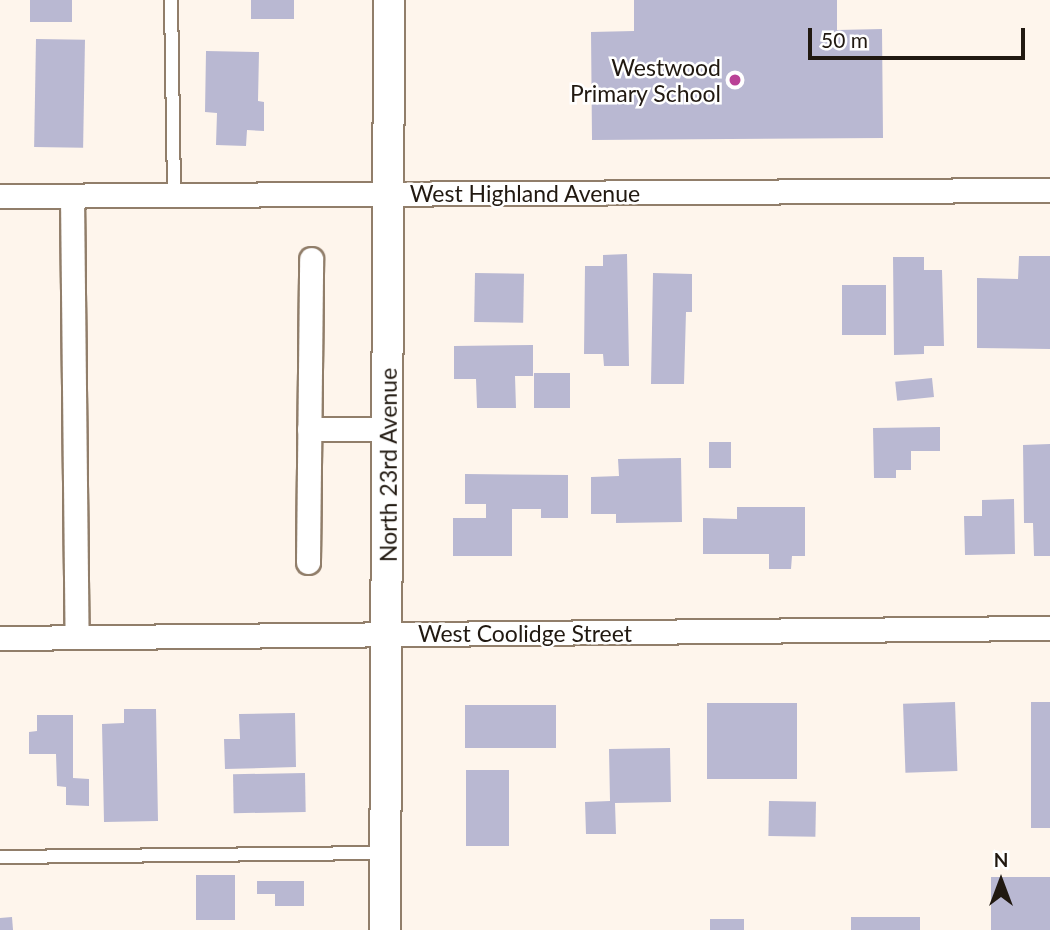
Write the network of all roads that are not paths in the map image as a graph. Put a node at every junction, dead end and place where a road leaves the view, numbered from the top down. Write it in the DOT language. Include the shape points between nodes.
graph roads {
  1 [pos="171,0"];
  2 [pos="389,0"];
  3 [pos="1050,190"];
  4 [pos="389,194"];
  5 [pos="0,196"];
  6 [pos="72,196"];
  7 [pos="174,196"];
  8 [pos="311,259"];
  9 [pos="309,429"];
  10 [pos="388,429"];
  11 [pos="307,562"];
  12 [pos="1050,628"];
  13 [pos="386,634"];
  14 [pos="77,637"];
  15 [pos="0,638"];
  16 [pos="386,852"];
  17 [pos="0,857"];
  18 [pos="385,930"];
  1 -- 7 [label="lane"];
  2 -- 4 [label="street, North 23rd Avenue"];
  3 -- 4 [label="street, West Highland Avenue"];
  4 -- 7 [label="street, West Highland Avenue"];
  4 -- 10 [label="street, North 23rd Avenue"];
  5 -- 6 [label="street, West Highland Avenue"];
  6 -- 7 [label="street, West Highland Avenue"];
  6 -- 14 [label="street"];
  8 -- 9 [label="street"];
  9 -- 10 [label="street"];
  9 -- 11 [label="street"];
  10 -- 13 [label="street, North 23rd Avenue"];
  12 -- 13 [label="street, West Coolidge Street"];
  13 -- 14 [label="street, West Coolidge Street"];
  13 -- 16 [label="street, North 23rd Avenue"];
  14 -- 15 [label="street, West Coolidge Street"];
  16 -- 17 [label="lane"];
  16 -- 18 [label="street, North 23rd Avenue"];
}
